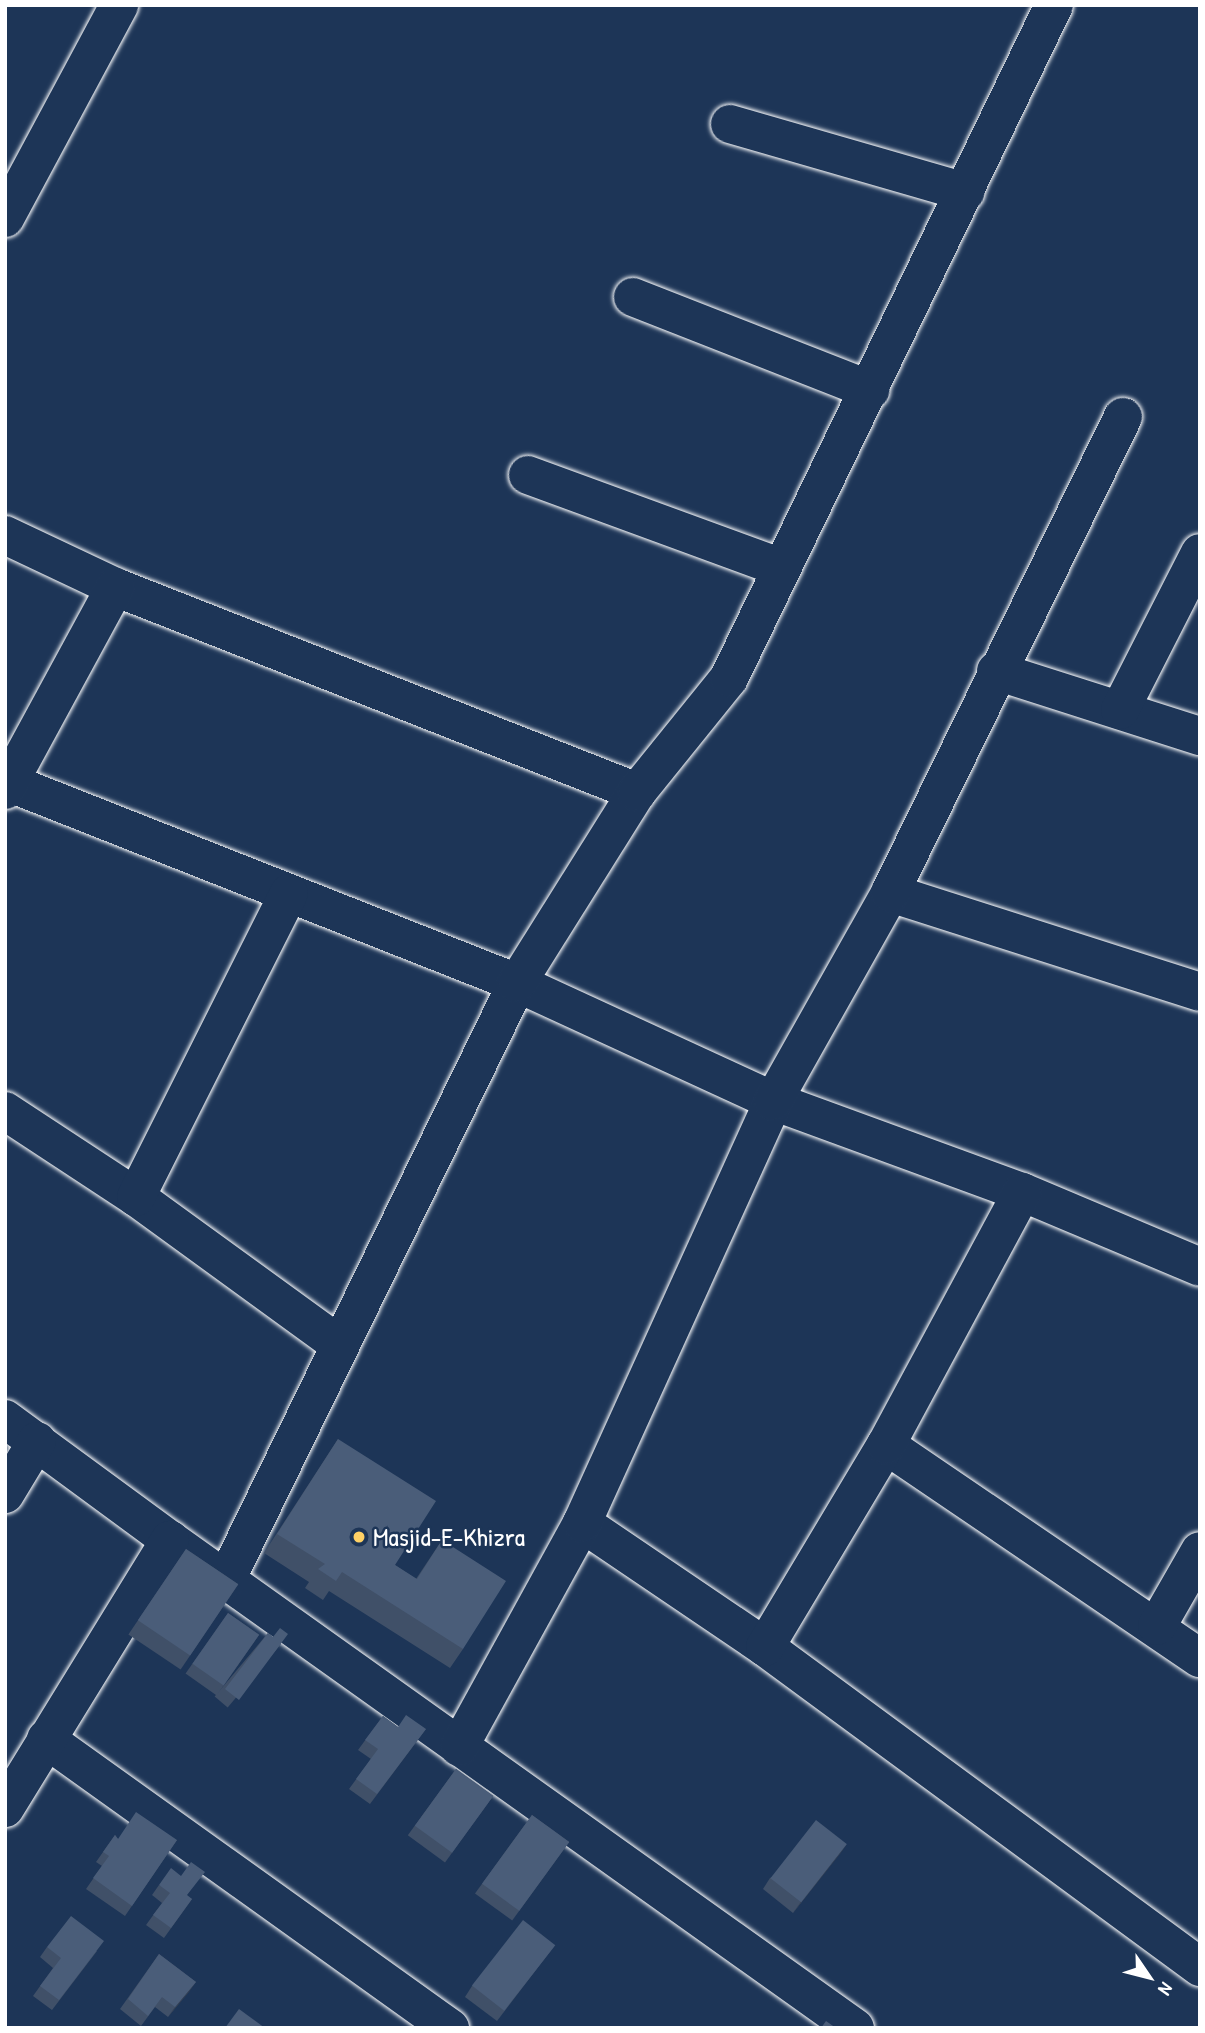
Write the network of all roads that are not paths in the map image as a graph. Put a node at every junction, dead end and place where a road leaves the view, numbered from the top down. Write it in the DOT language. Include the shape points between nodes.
graph roads {
  1 [pos="119,5"];
  2 [pos="1054,5"];
  3 [pos="730,124"];
  4 [pos="965,192"];
  5 [pos="5,218"];
  6 [pos="633,298"];
  7 [pos="870,390"];
  8 [pos="1123,417"];
  9 [pos="528,475"];
  10 [pos="5,535"];
  11 [pos="1200,554"];
  12 [pos="782,568"];
  13 [pos="115,587"];
  14 [pos="996,671"];
  15 [pos="1120,710"];
  16 [pos="1200,736"];
  17 [pos="7,787"];
  18 [pos="637,792"];
  19 [pos="890,893"];
  20 [pos="289,894"];
  21 [pos="517,983"];
  22 [pos="1200,992"];
  23 [pos="773,1101"];
  24 [pos="5,1111"];
  25 [pos="1021,1192"];
  26 [pos="136,1197"];
  27 [pos="1200,1267"];
  28 [pos="340,1345"];
  29 [pos="5,1419"];
  30 [pos="37,1441"];
  31 [pos="886,1446"];
  32 [pos="5,1494"];
  33 [pos="582,1523"];
  34 [pos="170,1540"];
  35 [pos="1200,1551"];
  36 [pos="226,1580"];
  37 [pos="1157,1626"];
  38 [pos="765,1647"];
  39 [pos="1200,1658"];
  40 [pos="46,1739"];
  41 [pos="459,1746"];
  42 [pos="5,1808"];
  43 [pos="1200,1967"];
  44 [pos="450,2028"];
  45 [pos="855,2028"];
  1 -- 5 [label="street"];
  2 -- 4 [label="street"];
  3 -- 4 [label="street"];
  4 -- 7 [label="street"];
  6 -- 7 [label="street"];
  7 -- 12 [label="street"];
  8 -- 14 [label="street"];
  9 -- 12 [label="street"];
  10 -- 13 [label="street"];
  11 -- 15 [label="street"];
  12 -- 18 [label="street" via="729,678"];
  13 -- 17 [label="street"];
  13 -- 18 [label="street"];
  14 -- 15 [label="street"];
  14 -- 19 [label="street"];
  15 -- 16 [label="street"];
  17 -- 20 [label="street"];
  18 -- 21 [label="street"];
  19 -- 22 [label="street"];
  19 -- 23 [label="street"];
  20 -- 21 [label="street"];
  20 -- 26 [label="street"];
  21 -- 23 [label="street"];
  21 -- 28 [label="street"];
  23 -- 25 [label="street"];
  23 -- 33 [label="street"];
  24 -- 26 [label="street"];
  25 -- 27 [label="street"];
  25 -- 31 [label="street"];
  26 -- 28 [label="street"];
  28 -- 36 [label="street"];
  29 -- 30 [label="street"];
  30 -- 32 [label="street"];
  30 -- 34 [label="street"];
  31 -- 37 [label="street"];
  31 -- 38 [label="street"];
  33 -- 38 [label="street"];
  33 -- 41 [label="street"];
  34 -- 36 [label="street"];
  34 -- 40 [label="street"];
  35 -- 37 [label="street"];
  36 -- 41 [label="street"];
  37 -- 39 [label="street"];
  38 -- 43 [label="street"];
  40 -- 42 [label="street"];
  40 -- 44 [label="street"];
  41 -- 45 [label="street"];
}
